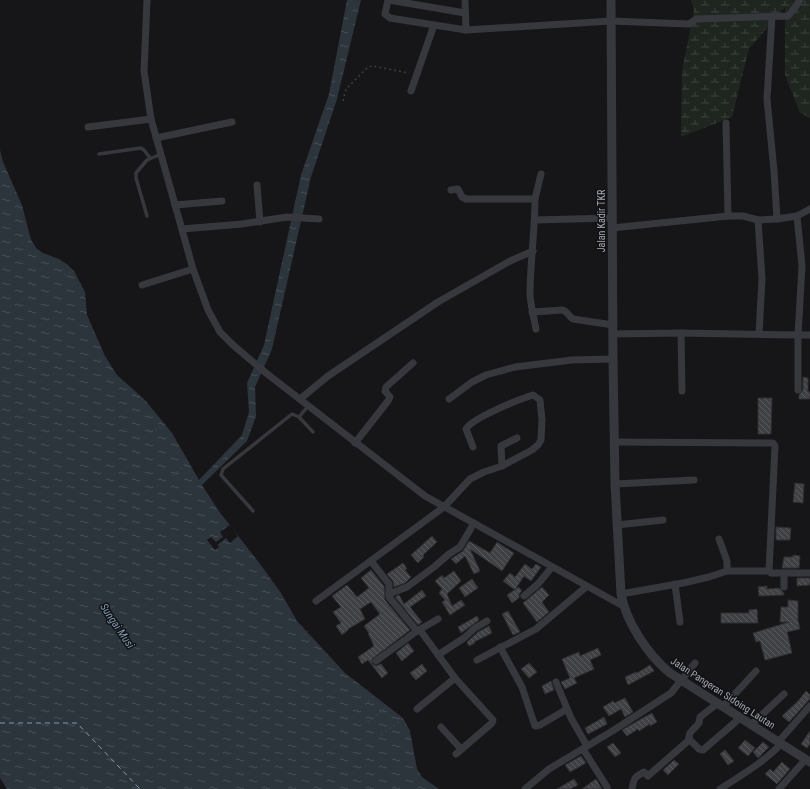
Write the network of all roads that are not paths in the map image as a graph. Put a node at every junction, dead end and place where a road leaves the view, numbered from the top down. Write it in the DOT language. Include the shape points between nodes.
graph roads {
  1 [pos="147,0"];
  2 [pos="389,0"];
  3 [pos="465,0"];
  4 [pos="611,0"];
  5 [pos="800,0"];
  6 [pos="466,13"];
  7 [pos="772,16"];
  8 [pos="611,21"];
  9 [pos="434,25"];
  10 [pos="466,30"];
  11 [pos="411,91"];
  12 [pos="151,119"];
  13 [pos="232,122"];
  14 [pos="726,123"];
  15 [pos="88,127"];
  16 [pos="156,138"];
  17 [pos="99,154"];
  18 [pos="161,154"];
  19 [pos="150,158"];
  20 [pos="541,174"];
  21 [pos="257,185"];
  22 [pos="452,190"];
  23 [pos="535,199"];
  24 [pos="222,201"];
  25 [pos="175,205"];
  26 [pos="810,209"];
  27 [pos="146,216"];
  28 [pos="728,216"];
  29 [pos="797,216"];
  30 [pos="612,218"];
  31 [pos="319,219"];
  32 [pos="777,219"];
  33 [pos="535,220"];
  34 [pos="758,220"];
  35 [pos="260,222"];
  36 [pos="612,228"];
  37 [pos="182,230"];
  38 [pos="533,251"];
  39 [pos="806,267"];
  40 [pos="194,269"];
  41 [pos="142,285"];
  42 [pos="532,312"];
  43 [pos="536,329"];
  44 [pos="613,329"];
  45 [pos="681,333"];
  46 [pos="758,334"];
  47 [pos="798,335"];
  48 [pos="810,335"];
  49 [pos="613,359"];
  50 [pos="413,363"];
  51 [pos="798,390"];
  52 [pos="682,391"];
  53 [pos="449,399"];
  54 [pos="300,400"];
  55 [pos="308,406"];
  56 [pos="299,417"];
  57 [pos="313,432"];
  58 [pos="517,438"];
  59 [pos="615,442"];
  60 [pos="355,443"];
  61 [pos="473,447"];
  62 [pos="502,466"];
  63 [pos="694,480"];
  64 [pos="615,484"];
  65 [pos="444,507"];
  66 [pos="254,511"];
  67 [pos="663,520"];
  68 [pos="474,523"];
  69 [pos="617,525"];
  70 [pos="719,539"];
  71 [pos="371,561"];
  72 [pos="552,567"];
  73 [pos="727,571"];
  74 [pos="769,571"];
  75 [pos="784,573"];
  76 [pos="810,574"];
  77 [pos="676,584"];
  78 [pos="586,587"];
  79 [pos="784,587"];
  80 [pos="389,594"];
  81 [pos="621,594"];
  82 [pos="524,596"];
  83 [pos="316,601"];
  84 [pos="623,606"];
  85 [pos="438,619"];
  86 [pos="487,621"];
  87 [pos="680,622"];
  88 [pos="419,630"];
  89 [pos="505,645"];
  90 [pos="438,654"];
  91 [pos="477,660"];
  92 [pos="376,661"];
  93 [pos="695,663"];
  94 [pos="756,671"];
  95 [pos="455,678"];
  96 [pos="680,681"];
  97 [pos="556,682"];
  98 [pos="784,694"];
  99 [pos="720,705"];
  100 [pos="810,706"];
  101 [pos="418,708"];
  102 [pos="567,709"];
  103 [pos="740,718"];
  104 [pos="752,724"];
  105 [pos="441,727"];
  106 [pos="688,741"];
  107 [pos="780,742"];
  108 [pos="585,747"];
  109 [pos="808,760"];
  110 [pos="608,787"];
  111 [pos="525,789"];
  112 [pos="632,789"];
  113 [pos="720,789"];
  114 [pos="779,789"];
  1 -- 12 [label="street" via="144,71"];
  2 -- 6 [label="street"];
  2 -- 9 [label="street" via="385,14 390,18"];
  3 -- 6 [label="street"];
  4 -- 8 [label="street, Jalan Kadir TKR"];
  5 -- 7 [label="street" via="790,15"];
  6 -- 10 [label="street"];
  7 -- 8 [label="street" via="696,18 689,24"];
  7 -- 32 [label="street" via="767,99"];
  8 -- 10 [label="street"];
  8 -- 30 [label="street, Jalan Kadir TKR"];
  9 -- 10 [label="street"];
  9 -- 11 [label="street"];
  12 -- 15 [label="street"];
  12 -- 16 [label="street"];
  13 -- 16 [label="street"];
  14 -- 28 [label="street"];
  16 -- 18 [label="street"];
  17 -- 19 [label="lane" via="141,148"];
  18 -- 19 [label="lane"];
  18 -- 25 [label="street"];
  19 -- 27 [label="lane" via="136,173"];
  20 -- 23 [label="street"];
  21 -- 35 [label="street"];
  22 -- 23 [label="street" via="458,190 462,197 466,198"];
  23 -- 33 [label="street"];
  24 -- 25 [label="street"];
  25 -- 37 [label="street"];
  26 -- 29 [label="street"];
  28 -- 34 [label="street"];
  28 -- 36 [label="street"];
  29 -- 32 [label="street"];
  29 -- 39 [label="street"];
  30 -- 33 [label="street"];
  30 -- 36 [label="street, Jalan Kadir TKR"];
  31 -- 35 [label="street" via="287,217"];
  32 -- 34 [label="street"];
  33 -- 38 [label="street"];
  34 -- 46 [label="street" via="762,279"];
  35 -- 37 [label="street"];
  36 -- 44 [label="street, Jalan Kadir TKR"];
  37 -- 40 [label="street"];
  38 -- 42 [label="street" via="530,296"];
  38 -- 54 [label="street" via="510,261 438,302 328,376"];
  39 -- 47 [label="street"];
  40 -- 41 [label="street"];
  40 -- 54 [label="street" via="208,310 220,332"];
  42 -- 43 [label="street"];
  42 -- 44 [label="street" via="563,310 573,319"];
  44 -- 45 [label="street"];
  44 -- 49 [label="street, Jalan Kadir TKR"];
  45 -- 46 [label="street"];
  45 -- 52 [label="street"];
  46 -- 47 [label="street"];
  47 -- 48 [label="street"];
  47 -- 51 [label="street"];
  49 -- 53 [label="street" via="572,360 515,367 486,374"];
  49 -- 59 [label="street, Jalan Kadir TKR"];
  50 -- 60 [label="street" via="386,387 385,391 390,397 388,401"];
  54 -- 55 [label="street"];
  55 -- 56 [label="lane"];
  55 -- 60 [label="street"];
  56 -- 57 [label="lane"];
  56 -- 66 [label="lane" via="292,414 223,469 221,474"];
  58 -- 62 [label="street" via="501,446"];
  59 -- 64 [label="street, Jalan Pangeran Sidoing Lautan"];
  59 -- 74 [label="street" via="773,443"];
  60 -- 65 [label="street" via="425,496"];
  61 -- 62 [label="street" via="466,429 469,425 492,411 534,395 540,400 541,440 532,450"];
  62 -- 65 [label="street" via="470,479"];
  63 -- 64 [label="street"];
  64 -- 69 [label="street, Jalan Pangeran Sidoing Lautan"];
  65 -- 68 [label="street"];
  65 -- 71 [label="street"];
  67 -- 69 [label="street"];
  68 -- 72 [label="street"];
  68 -- 80 [label="street" via="460,547 407,587"];
  69 -- 81 [label="street, Jalan Pangeran Sidoing Lautan"];
  70 -- 73 [label="street" via="727,561"];
  71 -- 80 [label="street" via="389,584"];
  71 -- 83 [label="street"];
  72 -- 78 [label="street"];
  72 -- 82 [label="street"];
  73 -- 74 [label="street"];
  73 -- 77 [label="street"];
  74 -- 75 [label="street"];
  75 -- 76 [label="street"];
  75 -- 79 [label="street"];
  77 -- 81 [label="street"];
  77 -- 87 [label="street"];
  78 -- 84 [label="street"];
  78 -- 89 [label="street" via="536,629"];
  80 -- 88 [label="street"];
  81 -- 84 [label="street, Jalan Pangeran Sidoing Lautan"];
  84 -- 96 [label="street, Jalan Pangeran Sidoing Lautan" via="636,631 658,663"];
  85 -- 88 [label="street"];
  86 -- 90 [label="street"];
  88 -- 90 [label="street"];
  88 -- 92 [label="street"];
  89 -- 91 [label="street"];
  89 -- 102 [label="street" via="538,726"];
  90 -- 95 [label="street"];
  93 -- 96 [label="street"];
  94 -- 99 [label="street"];
  95 -- 101 [label="street"];
  95 -- 105 [label="street" via="493,721 458,751"];
  96 -- 99 [label="street, Jalan Pangeran Sidoing Lautan"];
  96 -- 108 [label="street" via="668,695"];
  97 -- 102 [label="street"];
  98 -- 104 [label="street"];
  99 -- 103 [label="street, Jalan Pangeran Sidoing Lautan"];
  99 -- 106 [label="street" via="700,717"];
  100 -- 107 [label="street"];
  102 -- 108 [label="street"];
  103 -- 104 [label="street, Jalan Pangeran Sidoing Lautan"];
  103 -- 106 [label="street" via="703,750"];
  104 -- 107 [label="street, Jalan Pangeran Sidoing Lautan"];
  106 -- 112 [label="street" via="648,776 644,772 637,776"];
  107 -- 109 [label="street, Jalan Pangeran Sidoing Lautan"];
  107 -- 113 [label="street" via="757,766"];
  108 -- 110 [label="street"];
  108 -- 111 [label="street"];
  109 -- 114 [label="street"];
}
